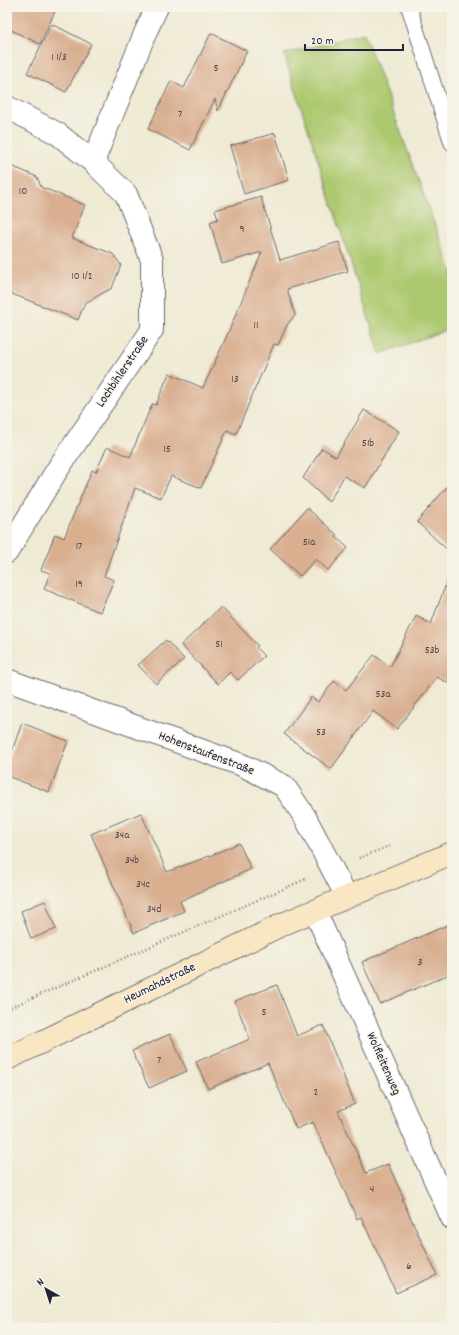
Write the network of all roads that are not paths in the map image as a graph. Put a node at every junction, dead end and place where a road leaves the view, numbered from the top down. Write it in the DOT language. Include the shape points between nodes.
graph roads {
  1 [pos="157,7"];
  2 [pos="409,7"];
  3 [pos="7,108"];
  4 [pos="452,143"];
  5 [pos="93,162"];
  6 [pos="7,552"];
  7 [pos="7,680"];
  8 [pos="452,853"];
  9 [pos="348,897"];
  10 [pos="314,911"];
  11 [pos="7,1059"];
  12 [pos="452,1218"];
  1 -- 5 [label="street"];
  2 -- 4 [label="lane"];
  3 -- 5 [label="street, Lochbihlerstraße" via="58,134"];
  5 -- 6 [label="street, Lochbihlerstraße" via="126,194 152,260 152,330 57,470"];
  7 -- 9 [label="street, Hohenstaufenstraße" via="242,765 284,786 305,817"];
  8 -- 9 [label="main road"];
  9 -- 10 [label="main road"];
  10 -- 11 [label="main road, Heumahdstraße"];
  10 -- 12 [label="street, Wolfleitenweg"];
}
